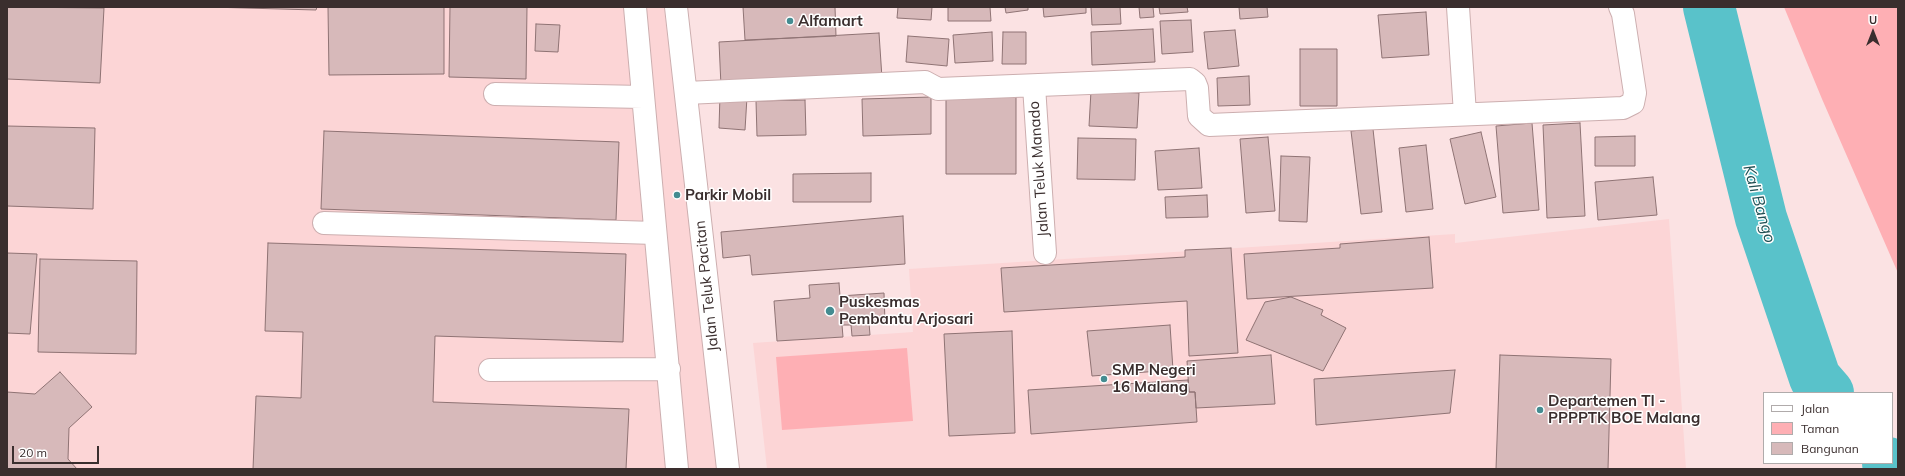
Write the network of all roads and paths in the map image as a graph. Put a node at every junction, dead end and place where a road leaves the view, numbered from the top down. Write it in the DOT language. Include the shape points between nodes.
graph roads {
  1 [pos="635,7"];
  2 [pos="676,7"];
  3 [pos="1458,7"];
  4 [pos="1620,7"];
  5 [pos="1034,86"];
  6 [pos="686,93"];
  7 [pos="495,94"];
  8 [pos="643,97"];
  9 [pos="1465,114"];
  10 [pos="324,223"];
  11 [pos="655,233"];
  12 [pos="1045,253"];
  13 [pos="669,369"];
  14 [pos="490,370"];
  15 [pos="677,469"];
  16 [pos="728,469"];
  1 -- 8 [label="street"];
  2 -- 6 [label="street, Jalan Teluk Pacitan"];
  3 -- 9 [label="street"];
  4 -- 9 [label="street" via="1635,93 1630,106"];
  5 -- 6 [label="street" via="938,89 925,82"];
  5 -- 9 [label="street" via="1190,79 1195,82 1197,88 1199,116 1209,125"];
  5 -- 12 [label="street, Jalan Teluk Manado"];
  6 -- 16 [label="street, Jalan Teluk Pacitan"];
  7 -- 8 [label="street"];
  8 -- 11 [label="street"];
  10 -- 11 [label="street"];
  11 -- 13 [label="street"];
  13 -- 14 [label="street"];
  13 -- 15 [label="street"];
}
